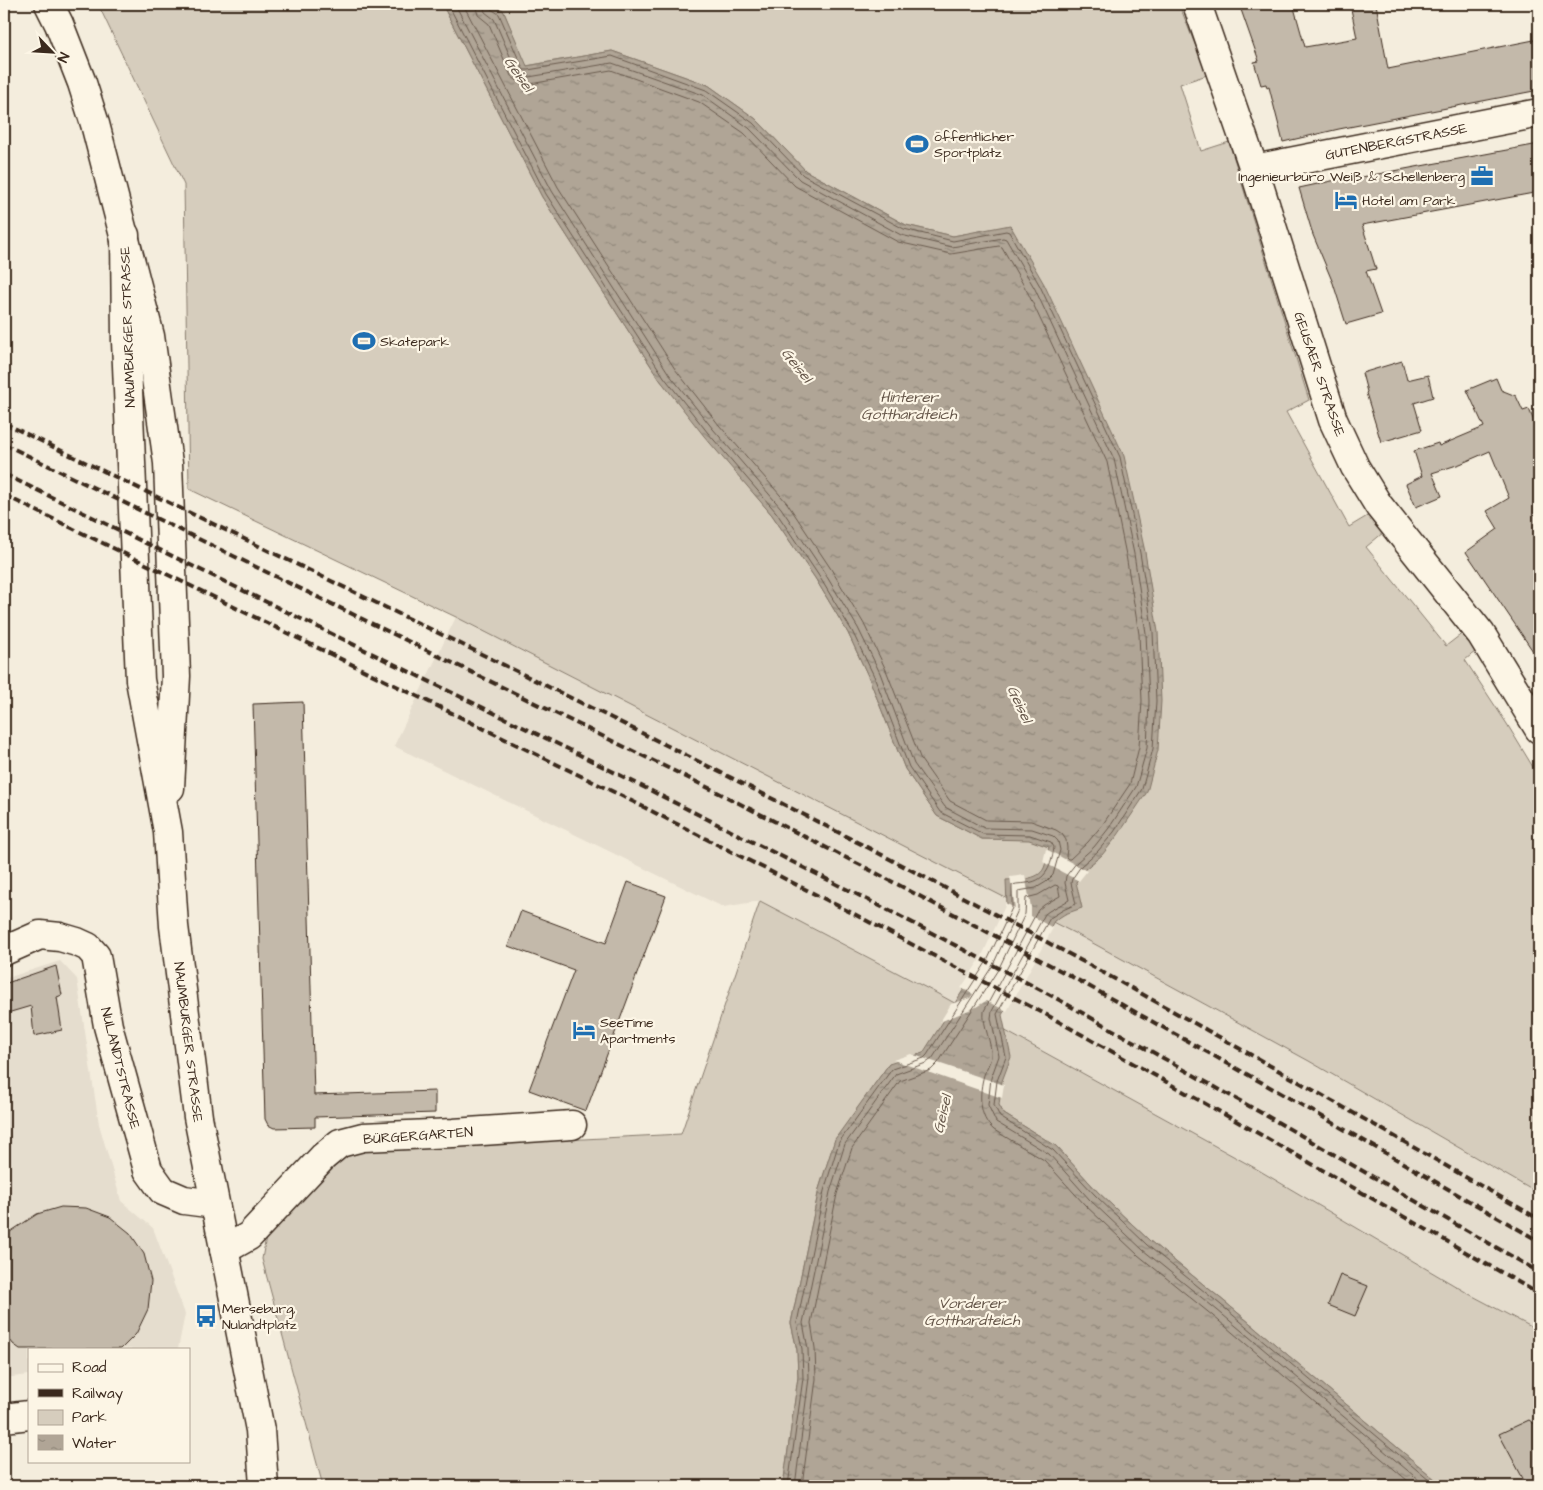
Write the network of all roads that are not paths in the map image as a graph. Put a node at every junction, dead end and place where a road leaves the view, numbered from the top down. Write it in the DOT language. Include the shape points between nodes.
graph roads {
  1 [pos="49,4"];
  2 [pos="1197,4"];
  3 [pos="1539,113"];
  4 [pos="1254,169"];
  5 [pos="124,236"];
  6 [pos="1539,729"];
  7 [pos="168,832"];
  8 [pos="4,950"];
  9 [pos="572,1125"];
  10 [pos="215,1204"];
  11 [pos="224,1250"];
  12 [pos="28,1415"];
  13 [pos="4,1418"];
  14 [pos="260,1430"];
  15 [pos="264,1486"];
  16 [pos="284,1486"];
  1 -- 5 [label="main road, NAUMBURGER STRASSE" via="82,83"];
  2 -- 4 [label="main road, GEUSAER STRASSE"];
  3 -- 4 [label="main road, GUTENBERGSTRASSE"];
  4 -- 6 [label="main road, GEUSAER STRASSE" via="1333,420 1355,467 1378,506 1481,634"];
  5 -- 7 [label="main road, NAUMBURGER STRASSE" via="140,680"];
  5 -- 7 [label="main road, NAUMBURGER STRASSE" via="150,336 168,463 176,676"];
  7 -- 10 [label="main road, NAUMBURGER STRASSE" via="174,926 198,1117"];
  8 -- 10 [label="main road, NULANDTSTRASSE" via="40,935 77,942 96,956 108,1026 148,1170 164,1191 184,1200"];
  9 -- 11 [label="main road, BÜRGERGARTEN" via="363,1137 340,1143 249,1236"];
  10 -- 11 [label="main road, NAUMBURGER STRASSE"];
  11 -- 14 [label="main road, NAUMBURGER STRASSE"];
  12 -- 13 [label="main road"];
  14 -- 15 [label="main road, NAUMBURGER STRASSE"];
  14 -- 16 [label="main road, NAUMBURGER STRASSE"];
}
